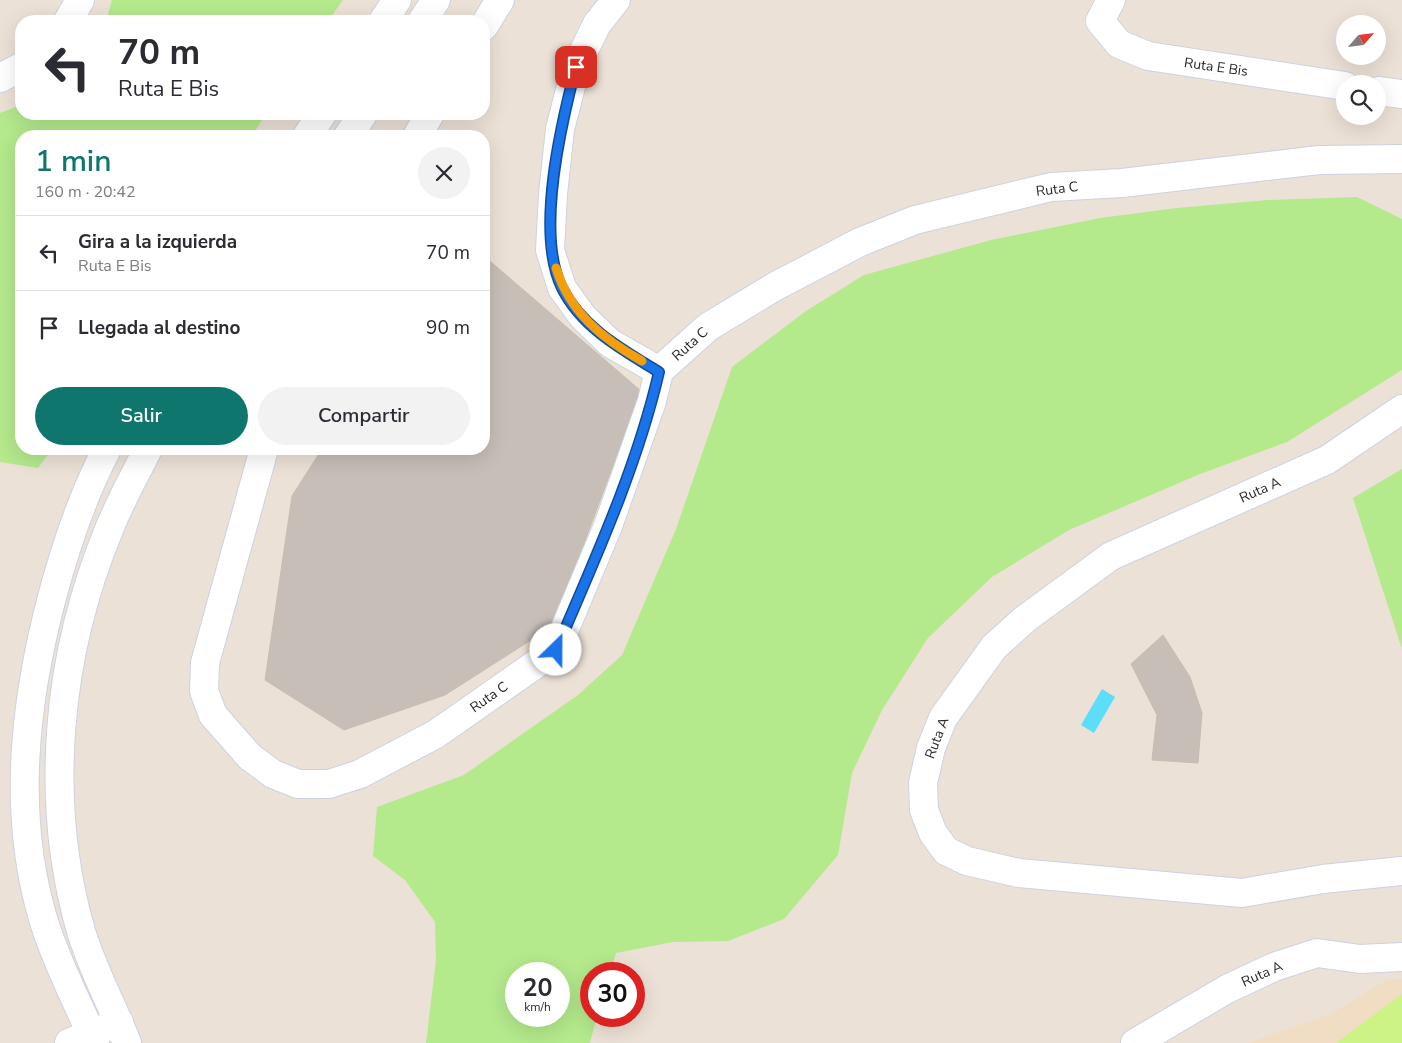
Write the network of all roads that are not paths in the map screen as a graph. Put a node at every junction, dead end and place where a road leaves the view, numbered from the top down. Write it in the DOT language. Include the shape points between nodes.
graph roads {
  1 [pos="80,0"];
  2 [pos="397,0"];
  3 [pos="436,0"];
  4 [pos="500,0"];
  5 [pos="616,0"];
  6 [pos="1102,7"];
  7 [pos="71,15"];
  8 [pos="387,15"];
  9 [pos="426,15"];
  10 [pos="490,16"];
  11 [pos="15,69"];
  12 [pos="0,78"];
  13 [pos="1336,85"];
  14 [pos="1386,92"];
  15 [pos="1402,94"];
  16 [pos="1402,159"];
  17 [pos="659,372"];
  18 [pos="1402,410"];
  19 [pos="104,455"];
  20 [pos="145,455"];
  21 [pos="262,455"];
  22 [pos="1402,871"];
  23 [pos="1402,957"];
  24 [pos="123,1033"];
  25 [pos="85,1040"];
  26 [pos="1135,1043"];
  1 -- 7 [label="street"];
  2 -- 8 [label="street"];
  3 -- 9 [label="street"];
  4 -- 10 [label="street"];
  5 -- 17 [label="street" via="597,24 576,67 560,129 550,250 562,288 583,317 610,343"];
  6 -- 13 [label="street, Ruta E Bis" via="1119,44 1148,56"];
  11 -- 12 [label="street"];
  14 -- 15 [label="street"];
  16 -- 17 [label="street, Ruta C" via="1318,160 1122,183 1051,187 915,220 860,242 774,287 708,327"];
  17 -- 21 [label="street, Ruta C" via="608,526 556,650 436,734 360,774 329,784 298,784 273,774 250,757 213,715 204,691 205,663"];
  18 -- 22 [label="street, Ruta A" via="1327,460 1111,556 1025,619 994,647 943,718 931,748 923,783 924,810 946,851 968,861 1019,873 1242,893 1323,879"];
  19 -- 25 [label="street" via="66,543 45,626 31,692 25,780 28,842 45,924"];
  20 -- 24 [label="street" via="110,527 78,621 67,680 59,775 65,856 73,899 82,934"];
  23 -- 26 [label="street, Ruta A" via="1360,959 1317,953 1274,967 1227,989"];
  24 -- 25 [label="street"];
}
